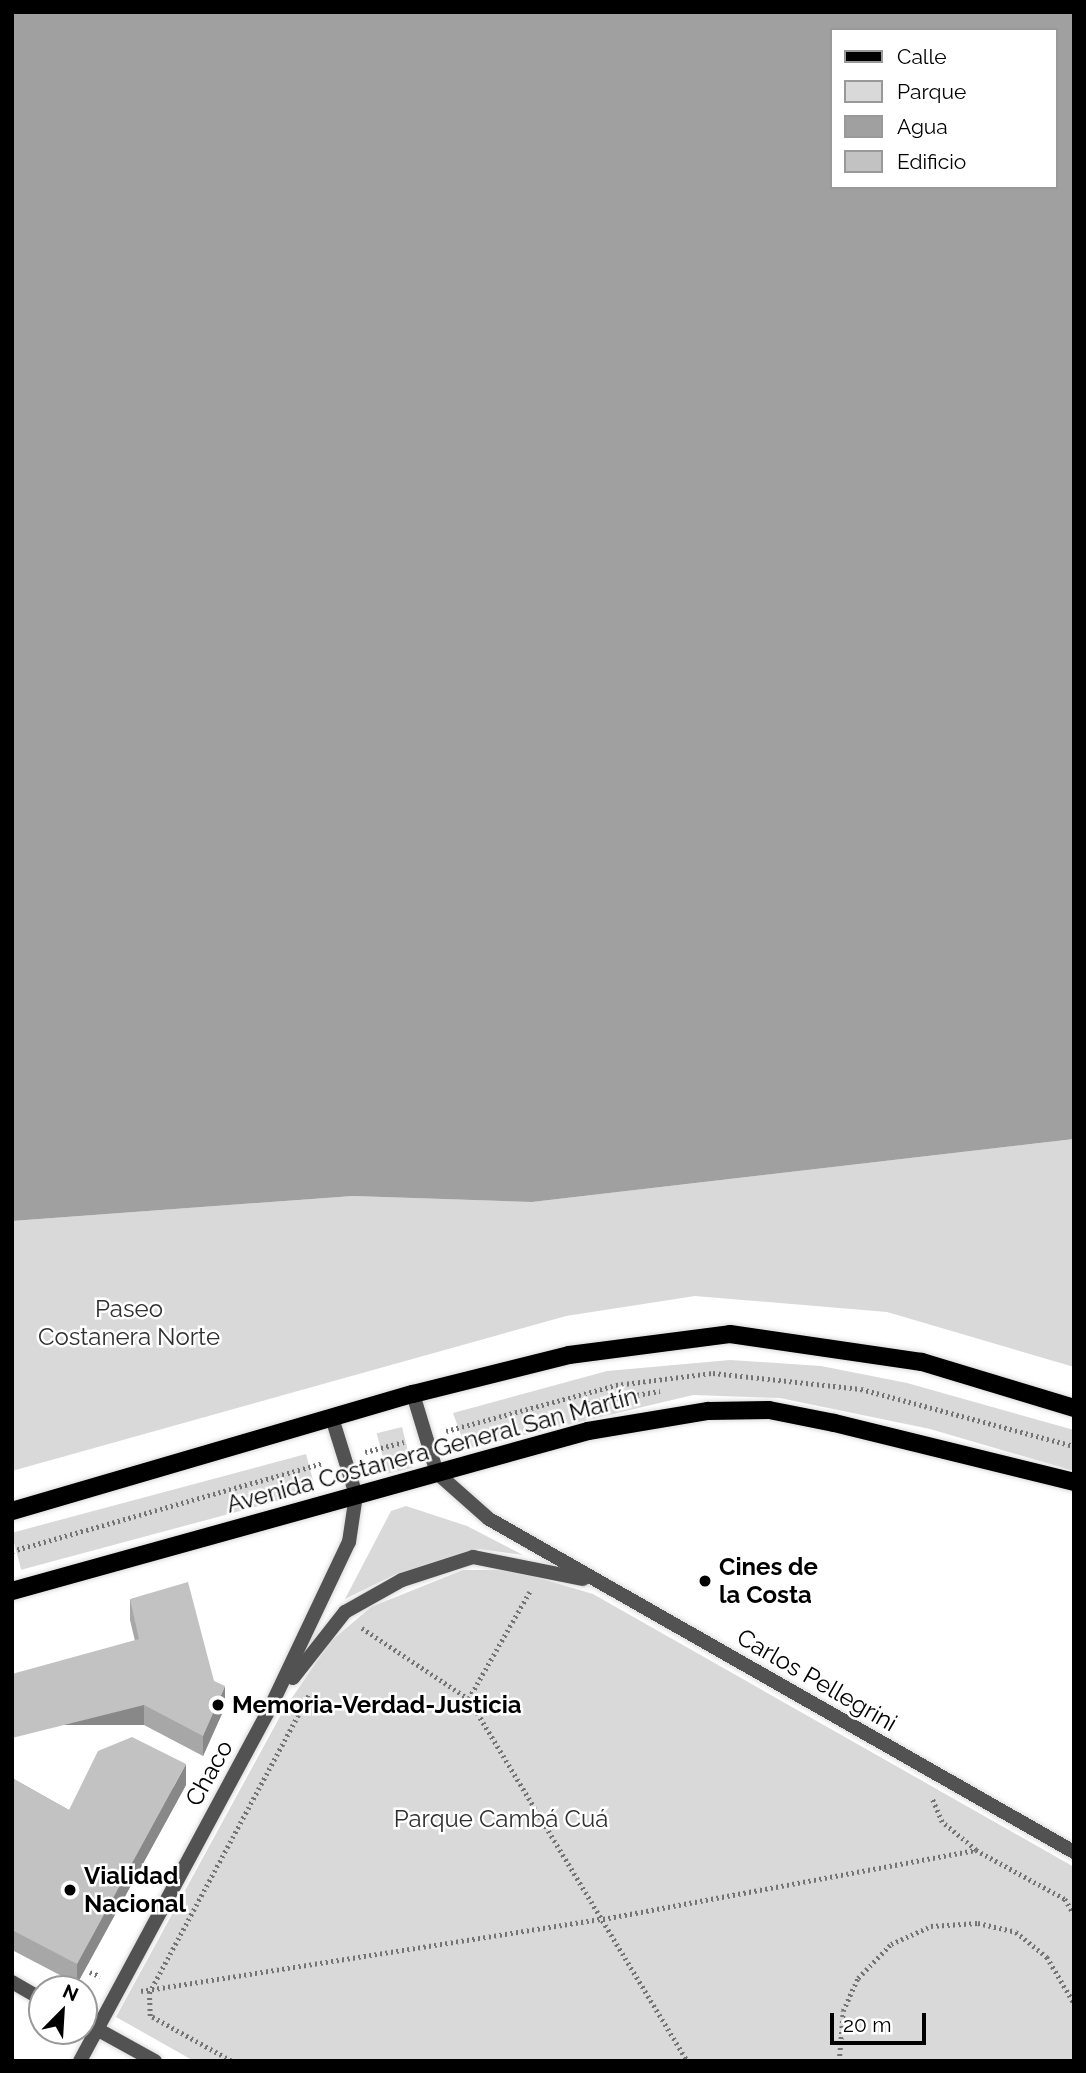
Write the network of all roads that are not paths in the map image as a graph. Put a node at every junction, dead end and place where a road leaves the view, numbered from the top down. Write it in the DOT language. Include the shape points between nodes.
graph roads {
  1 [pos="412,1394"];
  2 [pos="1074,1408"];
  3 [pos="332,1418"];
  4 [pos="437,1473"];
  5 [pos="1074,1482"];
  6 [pos="356,1494"];
  7 [pos="12,1511"];
  8 [pos="604,1586"];
  9 [pos="12,1591"];
  10 [pos="271,1706"];
  11 [pos="1074,1852"];
  12 [pos="12,1982"];
  13 [pos="28,1991"];
  14 [pos="98,2013"];
  15 [pos="98,2029"];
  16 [pos="155,2061"];
  1 -- 2 [label="main road, Avenida Costanera General San Martín" via="569,1355 730,1334 922,1362"];
  1 -- 3 [label="main road, Avenida Costanera General San Martín"];
  1 -- 4 [label="street"];
  3 -- 6 [label="street, Chaco"];
  3 -- 7 [label="main road, Avenida Costanera General San Martín"];
  4 -- 5 [label="main road, Avenida Costanera General San Martín" via="652,1417 769,1410"];
  4 -- 6 [label="main road, Avenida Costanera General San Martín"];
  4 -- 8 [label="street, Carlos Pellegrini" via="489,1519"];
  6 -- 9 [label="main road, Avenida Costanera General San Martín"];
  6 -- 10 [label="street, Chaco" via="349,1542 329,1593"];
  8 -- 10 [label="street" via="473,1557 402,1580 345,1612"];
  8 -- 11 [label="street, Carlos Pellegrini"];
  10 -- 14 [label="street, Chaco"];
  12 -- 13 [label="street"];
  15 -- 16 [label="street"];
}
